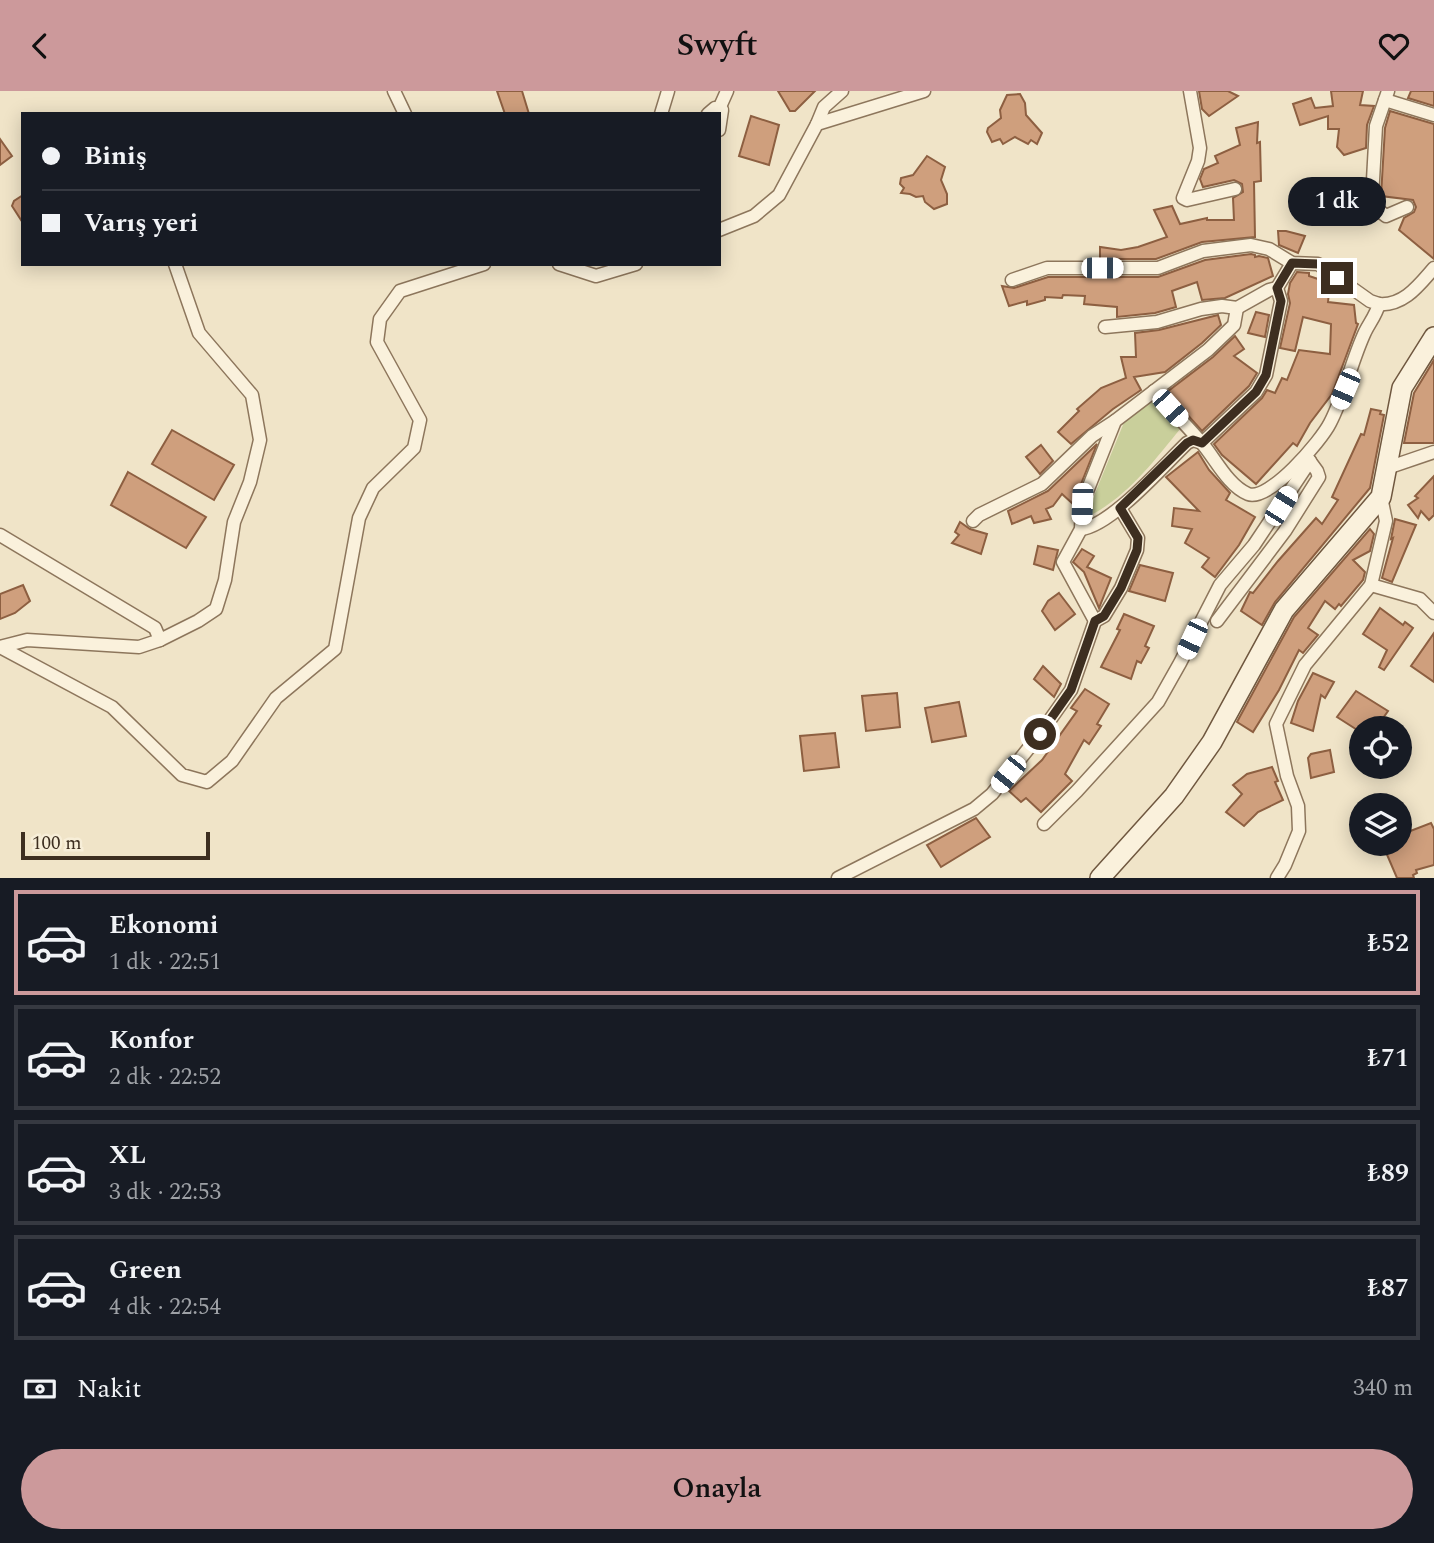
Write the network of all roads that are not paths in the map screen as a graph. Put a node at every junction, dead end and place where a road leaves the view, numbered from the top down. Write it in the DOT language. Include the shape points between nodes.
graph roads {
  1 [pos="394,91"];
  2 [pos="668,91"];
  3 [pos="727,91"];
  4 [pos="842,91"];
  5 [pos="924,91"];
  6 [pos="1190,91"];
  7 [pos="1387,95"];
  8 [pos="714,111"];
  9 [pos="404,112"];
  10 [pos="662,112"];
  11 [pos="1434,115"];
  12 [pos="817,124"];
  13 [pos="1234,188"];
  14 [pos="1407,207"];
  15 [pos="721,229"];
  16 [pos="1292,263"];
  17 [pos="176,266"];
  18 [pos="478,266"];
  19 [pos="565,266"];
  20 [pos="629,266"];
  21 [pos="1434,268"];
  22 [pos="1012,280"];
  23 [pos="1277,288"];
  24 [pos="1379,304"];
  25 [pos="1237,308"];
  26 [pos="1105,327"];
  27 [pos="1434,337"];
  28 [pos="1154,391"];
  29 [pos="1115,421"];
  30 [pos="1202,443"];
  31 [pos="1434,452"];
  32 [pos="1308,458"];
  33 [pos="1387,468"];
  34 [pos="1381,497"];
  35 [pos="1120,508"];
  36 [pos="973,521"];
  37 [pos="1081,529"];
  38 [pos="0,535"];
  39 [pos="1371,585"];
  40 [pos="1434,613"];
  41 [pos="1095,621"];
  42 [pos="1217,621"];
  43 [pos="160,640"];
  44 [pos="0,647"];
  45 [pos="1044,824"];
  46 [pos="838,878"];
  47 [pos="1100,878"];
  48 [pos="1277,878"];
  1 -- 9 [label="street"];
  2 -- 10 [label="street"];
  3 -- 8 [label="street"];
  4 -- 12 [label="street" via="824,107"];
  5 -- 12 [label="street"];
  6 -- 13 [label="street" via="1200,148 1182,198"];
  7 -- 11 [label="street"];
  7 -- 14 [label="street" via="1376,126 1373,207 1386,216"];
  12 -- 15 [label="street" via="779,195 754,216"];
  16 -- 22 [label="street" via="1269,249 1251,245 1203,251 1158,268 1047,268"];
  16 -- 23 [label="street"];
  16 -- 24 [label="street" via="1318,264"];
  17 -- 43 [label="street" via="199,333 252,395 260,440 234,522 216,609"];
  18 -- 44 [label="street" via="400,291 380,319 377,342 420,420 414,448 373,488 359,518 335,649 276,698 232,761 207,782 182,775 112,707"];
  19 -- 20 [label="street" via="596,276"];
  21 -- 24 [label="street" via="1406,296 1391,305"];
  23 -- 25 [label="street"];
  23 -- 30 [label="street" via="1281,301 1266,375 1256,392"];
  24 -- 32 [label="street" via="1329,424"];
  25 -- 26 [label="street" via="1201,309 1157,322"];
  25 -- 28 [label="street" via="1234,325 1208,351"];
  27 -- 33 [label="street" via="1402,389"];
  28 -- 29 [label="street"];
  28 -- 30 [label="street"];
  29 -- 36 [label="street" via="1092,436 1042,485"];
  29 -- 37 [label="street" via="1082,504"];
  30 -- 32 [label="street" via="1239,489 1251,495 1260,495"];
  30 -- 35 [label="street" via="1187,443"];
  31 -- 33 [label="street"];
  32 -- 42 [label="street" via="1319,477"];
  32 -- 45 [label="street" via="1254,545 1220,585 1158,702"];
  33 -- 34 [label="street"];
  34 -- 39 [label="street" via="1386,521"];
  34 -- 47 [label="street" via="1284,610 1212,742 1174,796"];
  35 -- 37 [label="street"];
  35 -- 41 [label="street" via="1138,538 1137,550 1121,588 1104,616"];
  37 -- 41 [label="street" via="1063,562"];
  38 -- 43 [label="street" via="155,628"];
  39 -- 40 [label="street" via="1420,599"];
  39 -- 48 [label="street" via="1305,665 1276,724 1298,806 1299,831"];
  41 -- 46 [label="street" via="1071,690 992,795 974,809"];
  43 -- 44 [label="street" via="139,647 27,640"];
}
